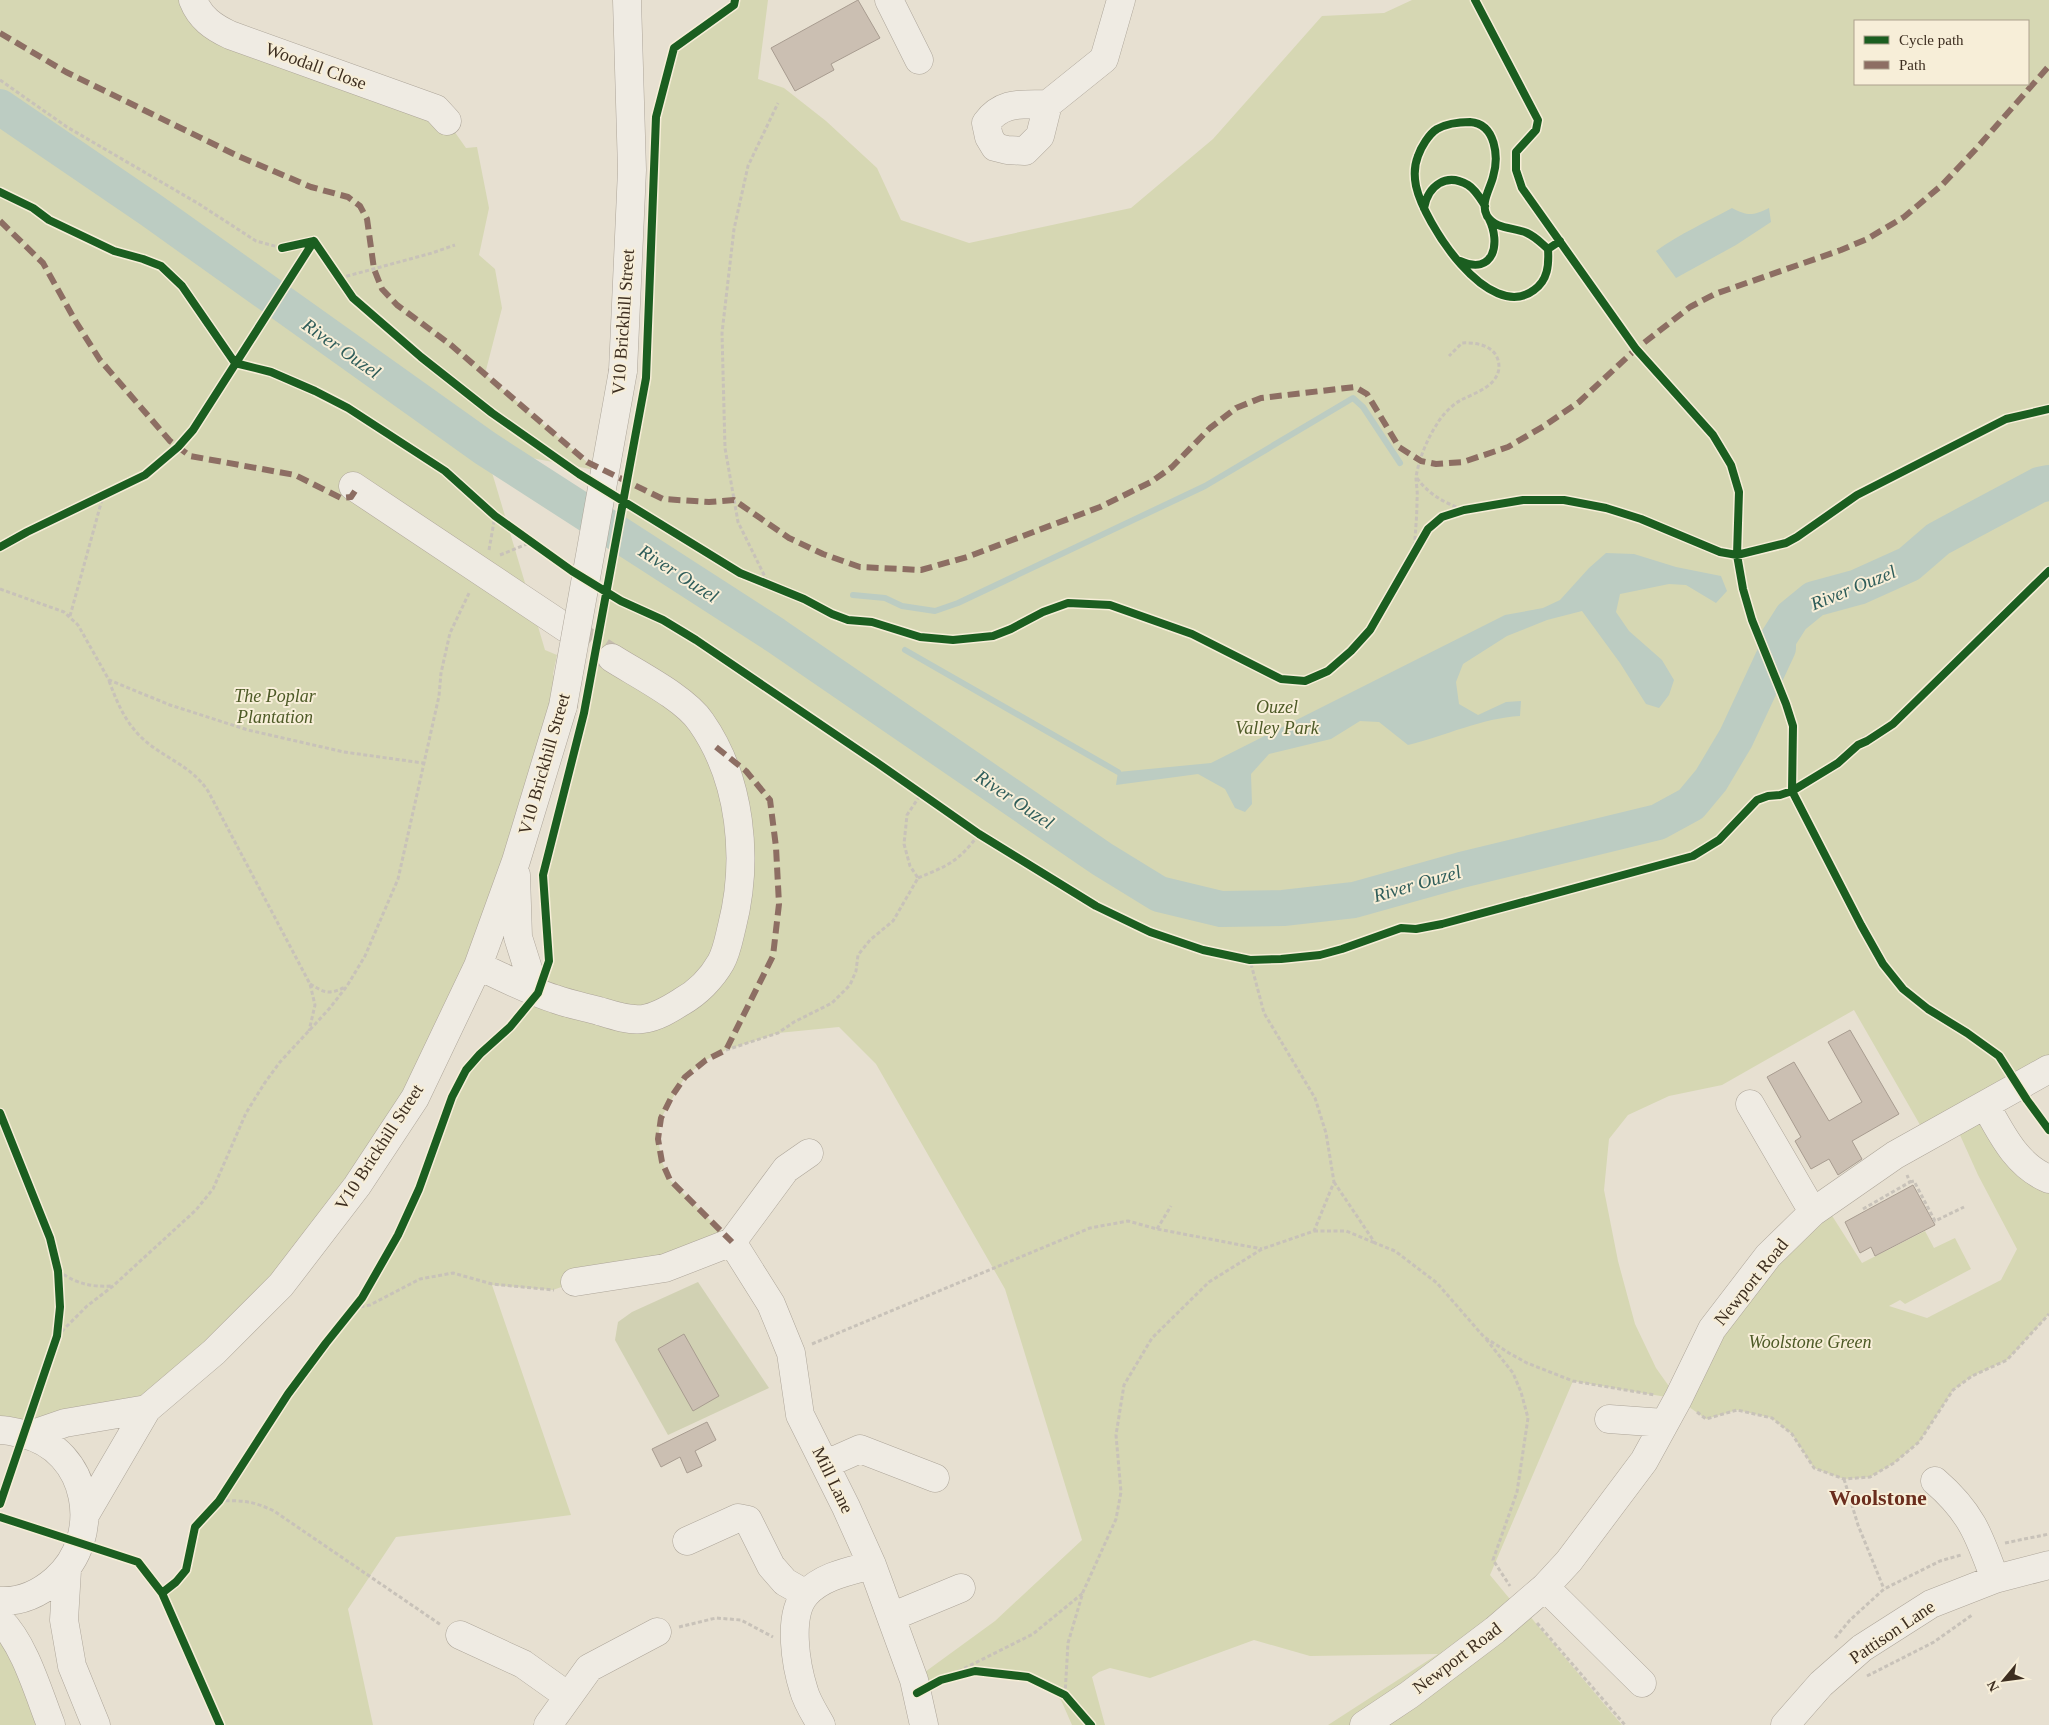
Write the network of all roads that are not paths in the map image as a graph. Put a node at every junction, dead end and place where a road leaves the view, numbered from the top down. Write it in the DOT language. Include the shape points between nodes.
graph roads {
  1 [pos="193,0"];
  2 [pos="627,0"];
  3 [pos="889,0"];
  4 [pos="1121,0"];
  5 [pos="918,60"];
  6 [pos="1048,104"];
  7 [pos="448,122"];
  8 [pos="353,486"];
  9 [pos="566,628"];
  10 [pos="612,658"];
  11 [pos="516,861"];
  12 [pos="478,966"];
  13 [pos="535,991"];
  14 [pos="2049,1069"];
  15 [pos="1750,1104"];
  16 [pos="1986,1106"];
  17 [pos="810,1153"];
  18 [pos="2049,1179"];
  19 [pos="1813,1212"];
  20 [pos="732,1242"];
  21 [pos="575,1282"];
  22 [pos="147,1409"];
  23 [pos="1610,1419"];
  24 [pos="1664,1423"];
  25 [pos="9,1429"];
  26 [pos="826,1464"];
  27 [pos="935,1478"];
  28 [pos="1935,1481"];
  29 [pos="85,1518"];
  30 [pos="687,1541"];
  31 [pos="72,1562"];
  32 [pos="872,1565"];
  33 [pos="2049,1565"];
  34 [pos="1995,1579"];
  35 [pos="1545,1586"];
  36 [pos="961,1588"];
  37 [pos="806,1594"];
  38 [pos="0,1601"];
  39 [pos="891,1617"];
  40 [pos="0,1620"];
  41 [pos="657,1632"];
  42 [pos="460,1635"];
  43 [pos="1642,1683"];
  44 [pos="568,1696"];
  45 [pos="51,1725"];
  46 [pos="96,1725"];
  47 [pos="548,1725"];
  48 [pos="821,1725"];
  49 [pos="924,1725"];
  50 [pos="1364,1725"];
  51 [pos="1785,1725"];
  1 -- 7 [label="street, Woodall Close" via="201,16 230,36 436,109"];
  2 -- 11 [label="street, V10 Brickhill Street, bridge" via="632,170 623,371 562,706"];
  3 -- 5 [label="street"];
  4 -- 6 [label="street" via="1104,59"];
  8 -- 9 [label="street" via="484,566"];
  10 -- 13 [label="street" via="680,702 700,720 716,747 728,774 740,840 735,914 721,962 689,998 668,1010 643,1019 620,1016"];
  11 -- 12 [label="street, V10 Brickhill Street"];
  11 -- 13 [label="street" via="518,937"];
  12 -- 13 [label="street"];
  12 -- 22 [label="street, V10 Brickhill Street" via="415,1098 357,1186 280,1285 214,1352"];
  14 -- 16 [label="street, Newport Road"];
  15 -- 19 [label="street"];
  16 -- 18 [label="street" via="2018,1157 2039,1175"];
  16 -- 19 [label="street, Newport Road" via="1895,1155"];
  17 -- 20 [label="street" via="786,1169"];
  19 -- 24 [label="street, Newport Road" via="1768,1256 1712,1329"];
  20 -- 21 [label="street" via="665,1268"];
  20 -- 26 [label="street, Mill Lane" via="771,1304 791,1353 800,1415"];
  22 -- 25 [label="street"];
  22 -- 29 [label="street, V10 Brickhill Street"];
  23 -- 24 [label="street"];
  24 -- 35 [label="street, Newport Road" via="1644,1461 1617,1498 1569,1561"];
  25 -- 29 [label="street" via="45,1443 59,1454 78,1482"];
  26 -- 27 [label="street" via="860,1450"];
  26 -- 32 [label="street, Mill Lane"];
  28 -- 34 [label="street" via="1953,1497 1972,1522"];
  29 -- 31 [label="street" via="83,1538"];
  30 -- 37 [label="street" via="738,1518 748,1520 771,1566 785,1582"];
  31 -- 38 [label="street" via="43,1591 13,1602"];
  31 -- 46 [label="street" via="64,1620 72,1666"];
  32 -- 37 [label="street" via="830,1577"];
  32 -- 39 [label="street, Mill Lane"];
  33 -- 34 [label="street, Pattison Lane"];
  34 -- 51 [label="street, Pattison Lane" via="1931,1604 1862,1648 1821,1684"];
  35 -- 43 [label="street"];
  35 -- 50 [label="street, Newport Road" via="1495,1630"];
  36 -- 39 [label="street"];
  37 -- 48 [label="street" via="796,1615 794,1639 804,1692"];
  39 -- 49 [label="street, Mill Lane" via="929,1687"];
  40 -- 45 [label="street" via="8,1628 26,1662"];
  41 -- 44 [label="street" via="590,1668"];
  42 -- 44 [label="street" via="523,1664"];
  44 -- 47 [label="street"];
}
